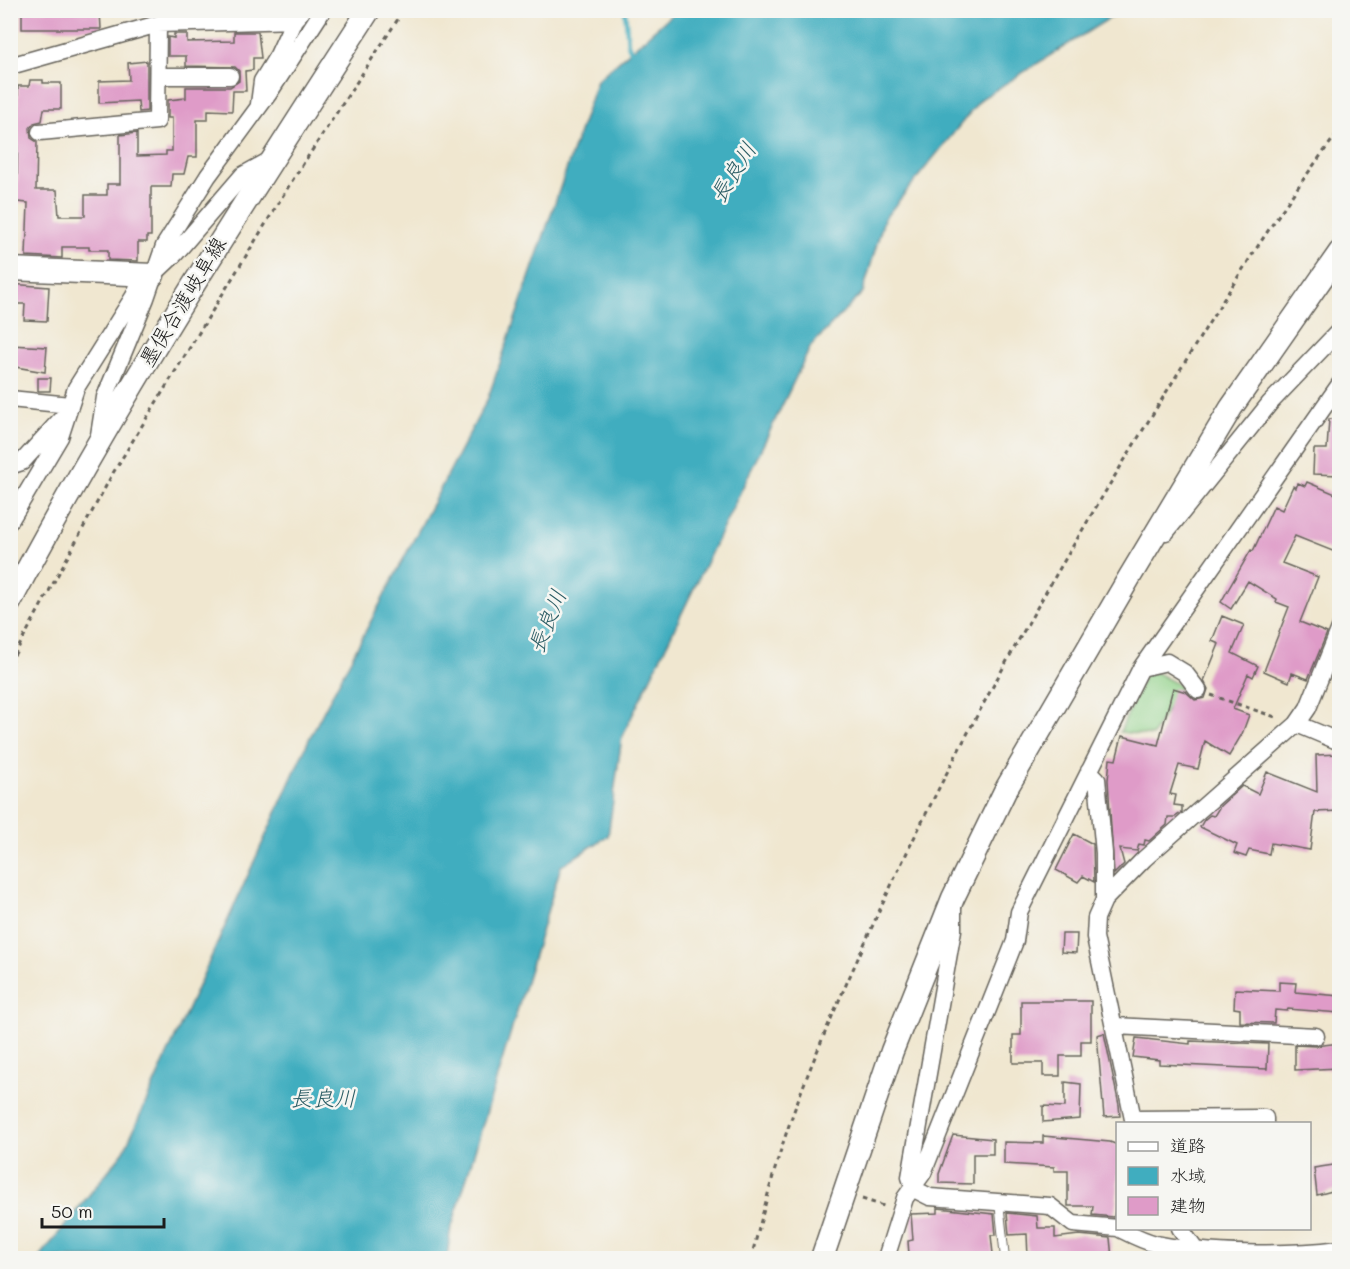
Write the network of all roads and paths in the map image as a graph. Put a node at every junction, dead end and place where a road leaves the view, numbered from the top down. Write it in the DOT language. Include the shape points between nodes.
graph roads {
  1 [pos="323,10"];
  2 [pos="369,10"];
  3 [pos="404,10"];
  4 [pos="298,15"];
  5 [pos="158,24"];
  6 [pos="11,66"];
  7 [pos="158,76"];
  8 [pos="230,76"];
  9 [pos="258,109"];
  10 [pos="1340,129"];
  11 [pos="39,132"];
  12 [pos="274,158"];
  13 [pos="1340,252"];
  14 [pos="12,269"];
  15 [pos="148,274"];
  16 [pos="1340,330"];
  17 [pos="1340,384"];
  18 [pos="10,399"];
  19 [pos="69,409"];
  20 [pos="97,445"];
  21 [pos="10,466"];
  22 [pos="10,521"];
  23 [pos="1129,578"];
  24 [pos="10,602"];
  25 [pos="1340,628"];
  26 [pos="10,663"];
  27 [pos="1141,668"];
  28 [pos="1198,690"];
  29 [pos="1297,724"];
  30 [pos="1340,742"];
  31 [pos="1089,771"];
  32 [pos="953,898"];
  33 [pos="1104,900"];
  34 [pos="1115,1026"];
  35 [pos="1316,1036"];
  36 [pos="1134,1121"];
  37 [pos="1265,1122"];
  38 [pos="914,1189"];
  39 [pos="843,1193"];
  40 [pos="999,1201"];
  41 [pos="900,1212"];
  42 [pos="1116,1228"];
  43 [pos="1123,1230"];
  44 [pos="1181,1230"];
  45 [pos="1340,1249"];
  46 [pos="1198,1255"];
  47 [pos="751,1258"];
  48 [pos="822,1258"];
  49 [pos="886,1258"];
  50 [pos="1005,1258"];
  1 -- 9 [label="street"];
  2 -- 12 [label="street, 墨俣合渡岐阜線"];
  3 -- 26 [label="path" via="290,184 113,473"];
  4 -- 5 [label="street"];
  4 -- 9 [label="street" via="262,81"];
  5 -- 6 [label="street"];
  5 -- 7 [label="street"];
  6 -- 14 [label="path"];
  7 -- 8 [label="street"];
  7 -- 11 [label="street" via="157,121"];
  9 -- 15 [label="street" via="195,196"];
  10 -- 47 [label="path" via="1293,190 1076,539 993,685 898,867 825,1031 779,1157"];
  12 -- 15 [label="street" via="243,175 175,254"];
  12 -- 20 [label="street, 墨俣合渡岐阜線"];
  13 -- 23 [label="street" via="1232,408"];
  14 -- 15 [label="street"];
  15 -- 19 [label="street" via="76,388"];
  15 -- 20 [label="street" via="146,298 105,397"];
  16 -- 23 [label="street" via="1270,403"];
  17 -- 27 [label="street"];
  18 -- 19 [label="street"];
  19 -- 21 [label="street" via="22,462"];
  19 -- 22 [label="street" via="60,437"];
  20 -- 24 [label="street, 墨俣合渡岐阜線"];
  23 -- 32 [label="street" via="1005,791"];
  25 -- 29 [label="street" via="1308,708"];
  27 -- 28 [label="street" via="1167,662 1185,673"];
  27 -- 31 [label="street"];
  28 -- 29 [label="path"];
  29 -- 30 [label="street"];
  29 -- 33 [label="street"];
  31 -- 33 [label="street" via="1097,779"];
  31 -- 38 [label="street" via="1019,912 1015,941"];
  32 -- 38 [label="street" via="953,930 910,1177"];
  32 -- 39 [label="street" via="892,1051"];
  33 -- 34 [label="street" via="1096,918 1095,937"];
  34 -- 35 [label="street"];
  34 -- 36 [label="street"];
  36 -- 37 [label="street" via="1265,1118"];
  38 -- 40 [label="street" via="930,1197"];
  38 -- 41 [label="street" via="905,1198"];
  39 -- 41 [label="path"];
  39 -- 48 [label="street"];
  40 -- 42 [label="street" via="1050,1206 1073,1224"];
  40 -- 50 [label="lane"];
  41 -- 49 [label="street"];
  43 -- 46 [label="street"];
  44 -- 46 [label="street"];
  45 -- 46 [label="street"];
}
